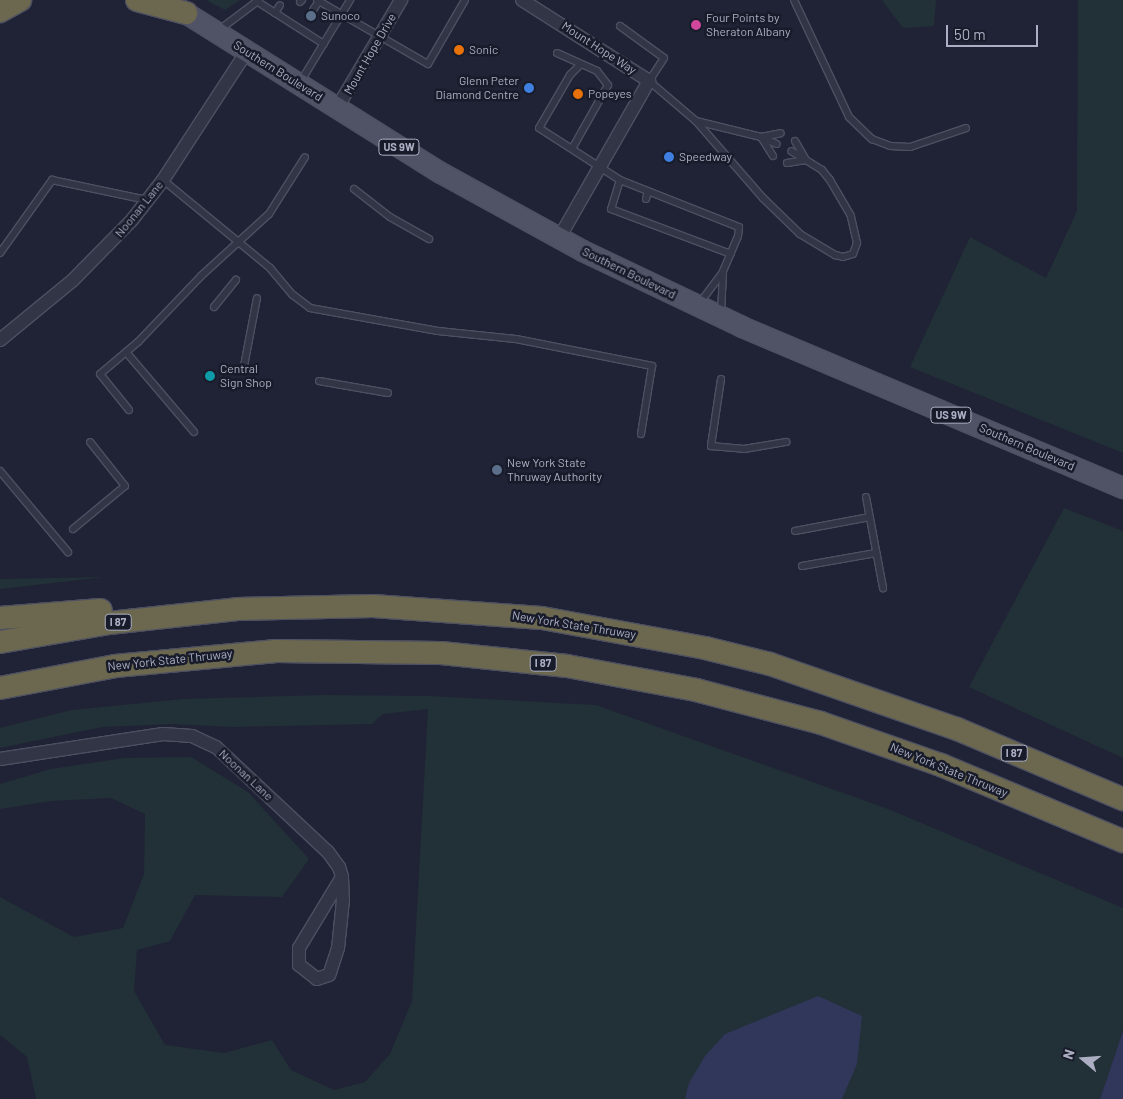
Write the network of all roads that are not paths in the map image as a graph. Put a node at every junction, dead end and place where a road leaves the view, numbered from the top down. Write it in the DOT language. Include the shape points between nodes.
graph roads {
  1 [pos="20,0"];
  2 [pos="137,0"];
  3 [pos="165,0"];
  4 [pos="318,0"];
  5 [pos="350,0"];
  6 [pos="401,0"];
  7 [pos="465,0"];
  8 [pos="522,0"];
  9 [pos="794,0"];
  10 [pos="258,1"];
  11 [pos="539,4"];
  12 [pos="280,5"];
  13 [pos="313,10"];
  14 [pos="0,11"];
  15 [pos="187,11"];
  16 [pos="275,13"];
  17 [pos="293,14"];
  18 [pos="342,14"];
  19 [pos="288,21"];
  20 [pos="306,22"];
  21 [pos="620,26"];
  22 [pos="301,29"];
  23 [pos="216,32"];
  24 [pos="381,36"];
  25 [pos="324,44"];
  26 [pos="247,51"];
  27 [pos="557,53"];
  28 [pos="580,65"];
  29 [pos="649,81"];
  30 [pos="300,84"];
  31 [pos="338,108"];
  32 [pos="696,120"];
  33 [pos="966,128"];
  34 [pos="781,133"];
  35 [pos="761,136"];
  36 [pos="795,141"];
  37 [pos="777,144"];
  38 [pos="573,147"];
  39 [pos="791,151"];
  40 [pos="773,156"];
  41 [pos="305,157"];
  42 [pos="806,160"];
  43 [pos="787,163"];
  44 [pos="600,165"];
  45 [pos="163,180"];
  46 [pos="620,180"];
  47 [pos="636,187"];
  48 [pos="354,189"];
  49 [pos="648,191"];
  50 [pos="634,194"];
  51 [pos="646,198"];
  52 [pos="148,200"];
  53 [pos="559,238"];
  54 [pos="429,239"];
  55 [pos="239,242"];
  56 [pos="0,253"];
  57 [pos="731,254"];
  58 [pos="722,272"];
  59 [pos="236,280"];
  60 [pos="258,298"];
  61 [pos="214,307"];
  62 [pos="697,307"];
  63 [pos="721,317"];
  64 [pos="0,340"];
  65 [pos="126,352"];
  66 [pos="244,366"];
  67 [pos="721,379"];
  68 [pos="319,381"];
  69 [pos="388,393"];
  70 [pos="129,410"];
  71 [pos="194,432"];
  72 [pos="640,434"];
  73 [pos="90,442"];
  74 [pos="786,442"];
  75 [pos="0,471"];
  76 [pos="1123,488"];
  77 [pos="866,497"];
  78 [pos="870,517"];
  79 [pos="73,530"];
  80 [pos="795,531"];
  81 [pos="68,552"];
  82 [pos="876,553"];
  83 [pos="802,566"];
  84 [pos="883,588"];
  85 [pos="237,609"];
  86 [pos="0,618"];
  87 [pos="0,642"];
  88 [pos="0,688"];
  89 [pos="0,759"];
  90 [pos="1123,799"];
  91 [pos="1123,841"];
  92 [pos="342,877"];
  1 -- 14 [label="highway"];
  2 -- 15 [label="highway"];
  3 -- 15 [label="main road, Southern Boulevard / US 9W"];
  4 -- 13 [label="lane"];
  4 -- 18 [label="lane"];
  5 -- 18 [label="lane"];
  6 -- 24 [label="street, Mount Hope Drive"];
  7 -- 24 [label="lane" via="428,64"];
  8 -- 11 [label="street, Mount Hope Way"];
  9 -- 33 [label="lane" via="849,117 866,134 890,146 910,147"];
  10 -- 16 [label="lane"];
  10 -- 23 [label="lane"];
  11 -- 29 [label="street, Mount Hope Way"];
  12 -- 16 [label="lane"];
  15 -- 23 [label="main road, Southern Boulevard / US 9W"];
  16 -- 19 [label="lane"];
  17 -- 19 [label="lane"];
  18 -- 24 [label="lane"];
  18 -- 25 [label="lane"];
  19 -- 22 [label="lane"];
  20 -- 22 [label="lane"];
  21 -- 29 [label="lane" via="664,58"];
  22 -- 25 [label="lane"];
  23 -- 26 [label="main road, Southern Boulevard / US 9W"];
  24 -- 31 [label="street, Mount Hope Drive"];
  25 -- 30 [label="lane"];
  26 -- 30 [label="main road, Southern Boulevard / US 9W"];
  26 -- 45 [label="street, Noonan Lane"];
  27 -- 28 [label="lane"];
  28 -- 38 [label="lane" via="597,70 608,85"];
  28 -- 38 [label="lane" via="570,75 539,128"];
  29 -- 32 [label="lane"];
  29 -- 44 [label="street, Mount Hope Way"];
  30 -- 31 [label="main road, Southern Boulevard / US 9W"];
  31 -- 53 [label="main road, Southern Boulevard / US 9W" via="461,185"];
  32 -- 35 [label="lane"];
  32 -- 42 [label="lane" via="762,198 800,234 834,255 854,254 857,242 851,216 822,170"];
  34 -- 35 [label="lane"];
  35 -- 37 [label="lane"];
  35 -- 40 [label="lane"];
  36 -- 42 [label="lane"];
  38 -- 44 [label="lane"];
  39 -- 42 [label="lane"];
  41 -- 55 [label="lane" via="269,214"];
  42 -- 43 [label="lane"];
  44 -- 46 [label="lane"];
  44 -- 53 [label="street, Mount Hope Way"];
  45 -- 52 [label="street, Noonan Lane"];
  45 -- 55 [label="lane"];
  46 -- 47 [label="lane"];
  46 -- 57 [label="lane" via="611,209 704,240"];
  47 -- 49 [label="lane"];
  47 -- 50 [label="lane"];
  48 -- 54 [label="lane" via="390,217"];
  49 -- 51 [label="lane"];
  49 -- 57 [label="lane" via="659,199 739,227"];
  52 -- 56 [label="lane" via="52,180"];
  52 -- 64 [label="street, Noonan Lane" via="85,268"];
  53 -- 62 [label="main road, Southern Boulevard / US 9W"];
  55 -- 65 [label="lane"];
  55 -- 72 [label="lane" via="282,280 299,301 315,310 438,331 516,339 652,366"];
  57 -- 58 [label="lane"];
  58 -- 62 [label="lane"];
  58 -- 63 [label="lane"];
  59 -- 61 [label="lane"];
  60 -- 66 [label="lane"];
  62 -- 63 [label="main road, Southern Boulevard / US 9W"];
  63 -- 76 [label="main road, Southern Boulevard / US 9W"];
  65 -- 70 [label="lane" via="100,374"];
  65 -- 71 [label="lane"];
  67 -- 74 [label="lane" via="711,446 744,449"];
  68 -- 69 [label="lane"];
  73 -- 79 [label="lane" via="125,486"];
  75 -- 81 [label="lane"];
  77 -- 78 [label="lane"];
  78 -- 80 [label="lane"];
  78 -- 82 [label="lane"];
  82 -- 83 [label="lane"];
  82 -- 84 [label="lane"];
  85 -- 86 [label="highway" via="222,601"];
  85 -- 87 [label="highway, New York State Thruway / I 87" via="110,623"];
  85 -- 90 [label="highway, New York State Thruway / I 87" via="373,606 475,611 605,628 705,648 864,695 957,729"];
  88 -- 91 [label="highway, New York State Thruway / I 87" via="123,665 276,651 408,651 536,662 664,682 806,718 934,762"];
  89 -- 92 [label="street, Noonan Lane" via="164,734 201,739 224,754 328,852"];
  92 -- 92 [label="street, Noonan Lane" via="299,948 299,965 316,979 329,975 336,959 343,905"];
}
